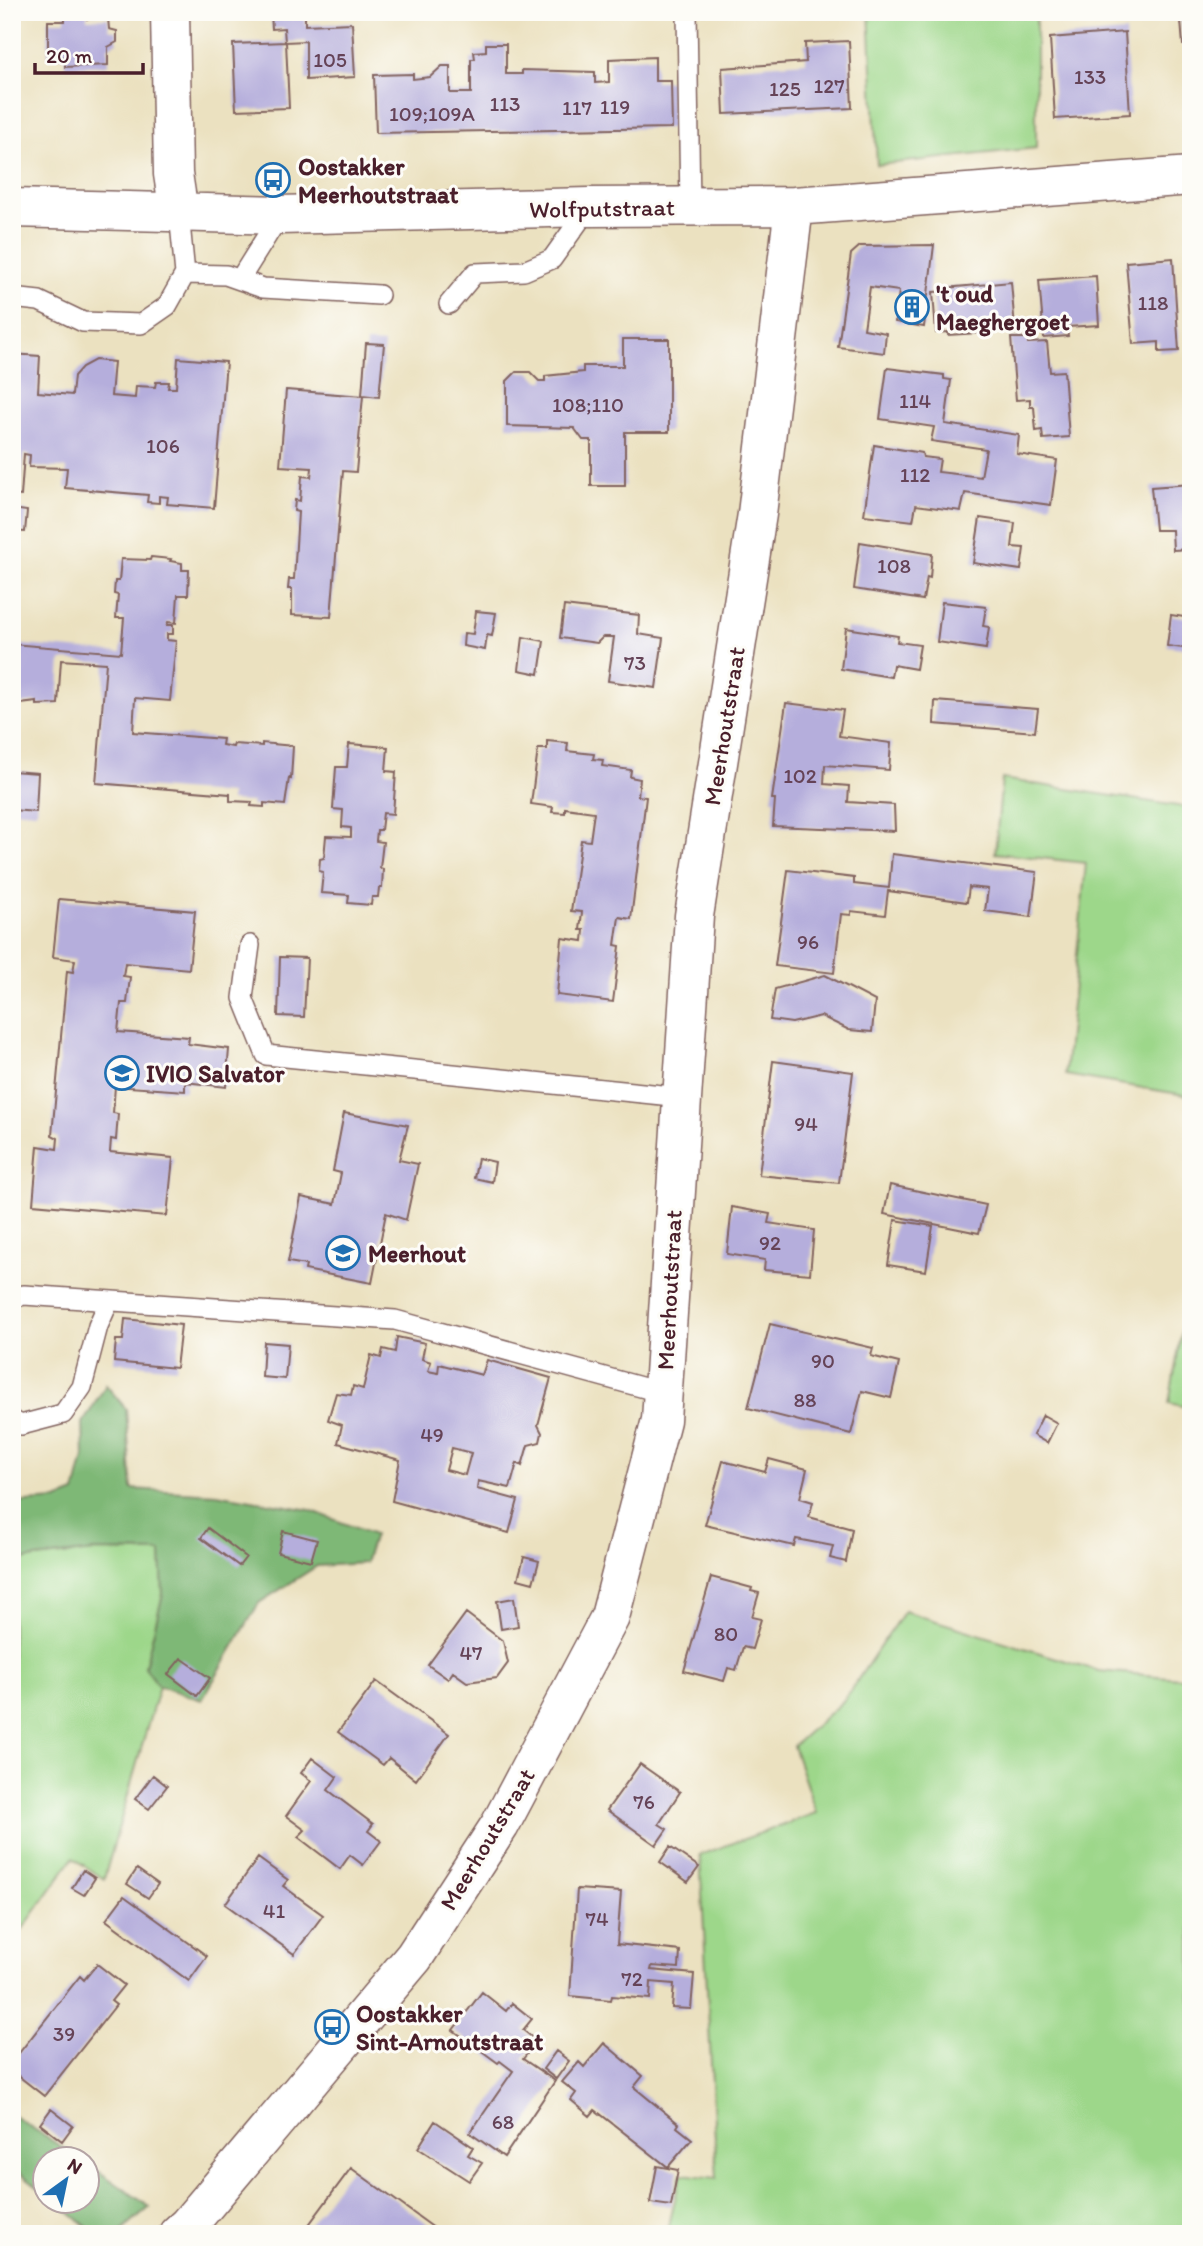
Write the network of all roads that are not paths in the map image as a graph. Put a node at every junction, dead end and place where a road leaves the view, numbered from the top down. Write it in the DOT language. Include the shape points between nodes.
graph roads {
  1 [pos="170,12"];
  2 [pos="687,12"];
  3 [pos="1191,176"];
  4 [pos="794,206"];
  5 [pos="589,207"];
  6 [pos="690,207"];
  7 [pos="12,208"];
  8 [pos="179,213"];
  9 [pos="280,215"];
  10 [pos="186,274"];
  11 [pos="240,279"];
  12 [pos="379,295"];
  13 [pos="12,298"];
  14 [pos="449,304"];
  15 [pos="250,944"];
  16 [pos="682,1097"];
  17 [pos="12,1298"];
  18 [pos="110,1301"];
  19 [pos="663,1393"];
  20 [pos="12,1420"];
  21 [pos="178,2234"];
  1 -- 8 [label="street" via="173,174"];
  2 -- 6 [label="lane"];
  3 -- 4 [label="street, Wolfputstraat"];
  4 -- 6 [label="street, Wolfputstraat"];
  4 -- 16 [label="street, Meerhoutstraat" via="757,514 694,916"];
  5 -- 6 [label="street, Wolfputstraat"];
  5 -- 9 [label="street, Wolfputstraat"];
  5 -- 14 [label="lane" via="552,259 524,271 475,273"];
  7 -- 8 [label="street, Wolfputstraat"];
  8 -- 9 [label="street, Wolfputstraat"];
  8 -- 10 [label="lane"];
  9 -- 11 [label="lane"];
  10 -- 11 [label="lane"];
  10 -- 13 [label="lane" via="167,306 141,324 83,322 40,302"];
  11 -- 12 [label="lane" via="264,288"];
  15 -- 16 [label="lane" via="243,998 266,1055"];
  16 -- 19 [label="street, Meerhoutstraat"];
  17 -- 18 [label="lane"];
  18 -- 19 [label="lane" via="395,1320"];
  18 -- 20 [label="lane" via="98,1326 82,1387 63,1414 21,1425"];
  19 -- 21 [label="street, Meerhoutstraat" via="662,1420 610,1617 500,1825 414,1957"];
}
